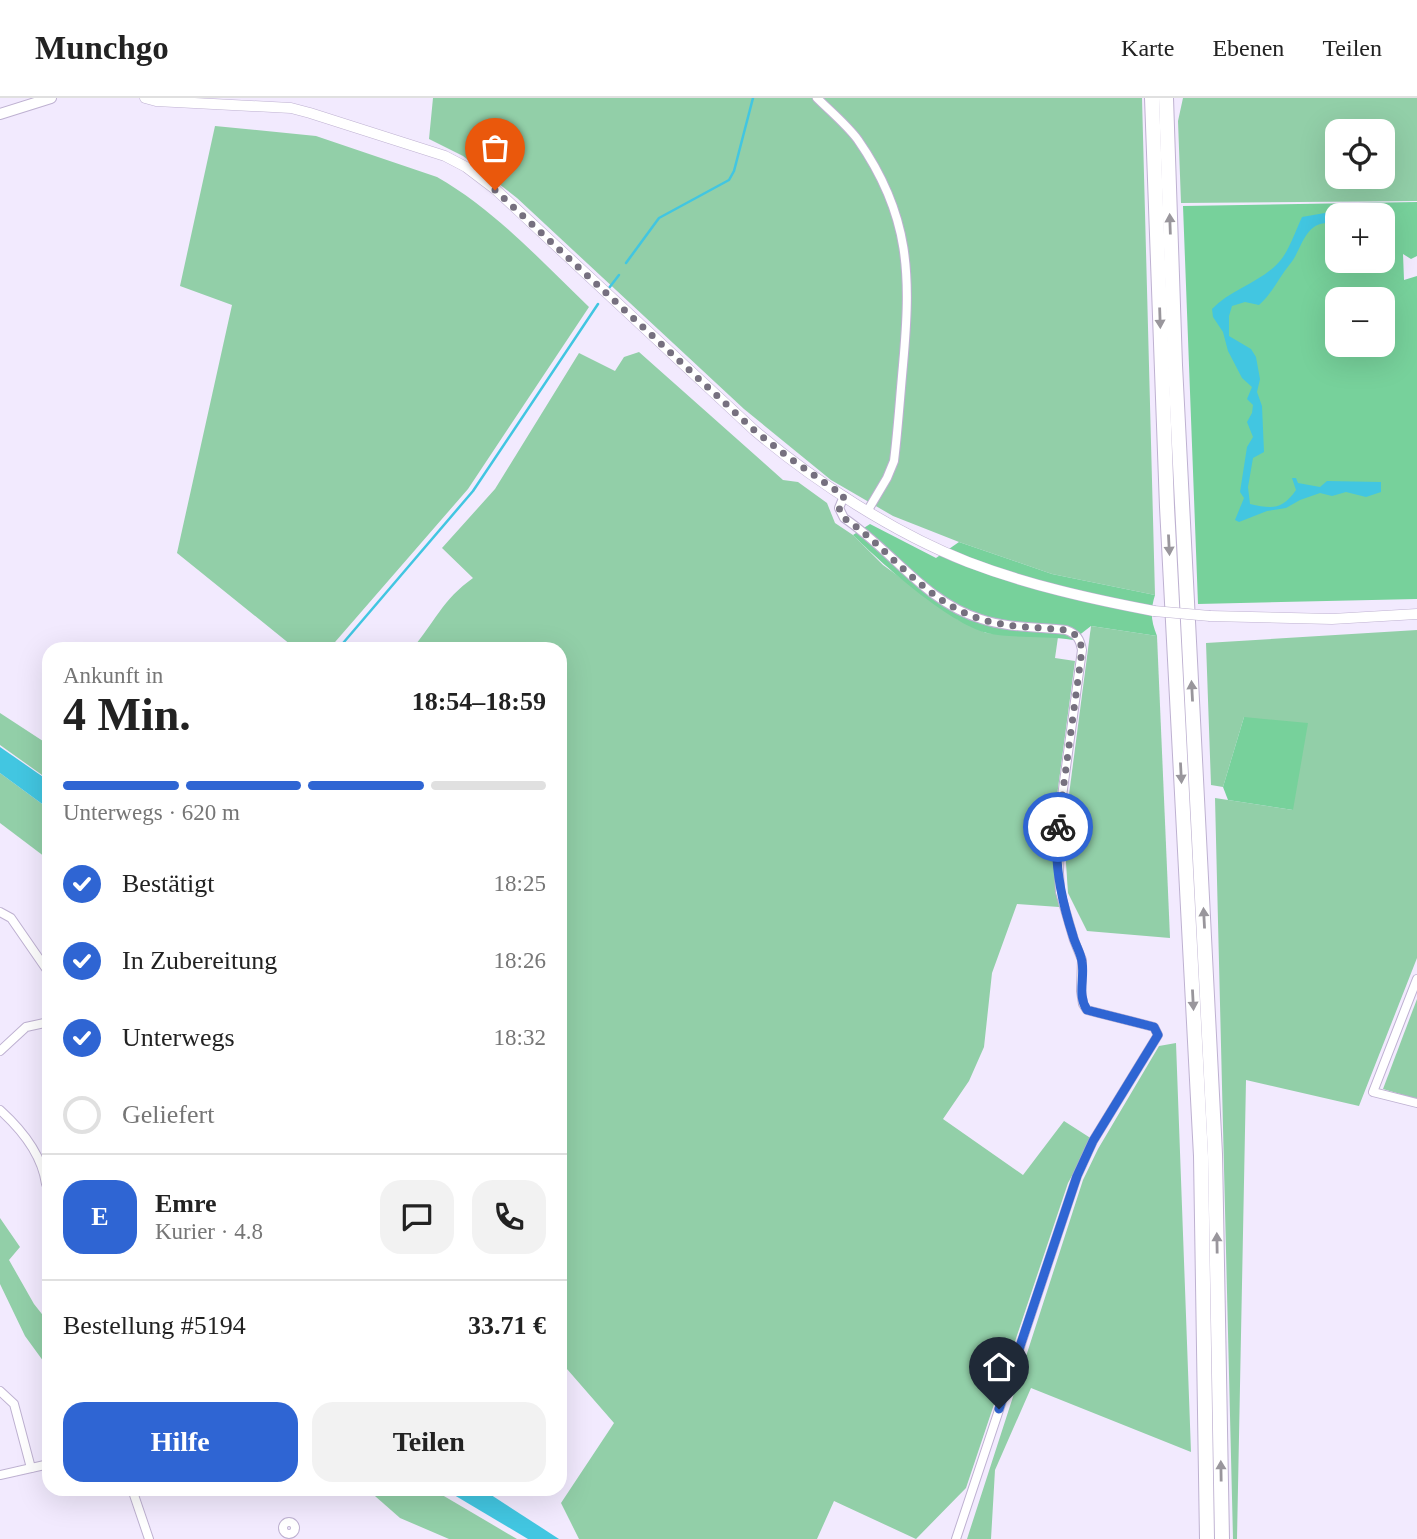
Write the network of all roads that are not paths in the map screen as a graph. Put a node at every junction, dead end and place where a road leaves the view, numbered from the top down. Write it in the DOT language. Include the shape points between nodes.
graph roads {
  1 [pos="51,98"];
  2 [pos="145,98"];
  3 [pos="817,98"];
  4 [pos="1152,98"];
  5 [pos="1166,98"];
  6 [pos="1176,98"];
  7 [pos="292,103"];
  8 [pos="0,114"];
  9 [pos="1168,157"];
  10 [pos="844,496"];
  11 [pos="868,510"];
  12 [pos="1417,614"];
  13 [pos="0,912"];
  14 [pos="42,963"];
  15 [pos="1417,979"];
  16 [pos="42,1024"];
  17 [pos="0,1051"];
  18 [pos="1417,1103"];
  19 [pos="0,1110"];
  20 [pos="42,1168"];
  21 [pos="0,1391"];
  22 [pos="42,1466"];
  23 [pos="31,1468"];
  24 [pos="0,1475"];
  25 [pos="134,1496"];
  26 [pos="149,1539"];
  27 [pos="956,1539"];
  28 [pos="1207,1539"];
  29 [pos="1222,1539"];
  1 -- 8 [label="main road"];
  2 -- 7 [label="street"];
  3 -- 11 [label="street" via="856,138 881,176 898,217 906,259 908,303 894,461"];
  4 -- 28 [label="highway, one-way" via="1167,507 1201,1170"];
  5 -- 9 [label="highway"];
  6 -- 9 [label="highway" via="1174,141"];
  7 -- 10 [label="street" via="466,167 762,437"];
  29 -- 9 [label="highway, one-way" via="1215,1154"];
  10 -- 11 [label="street"];
  10 -- 27 [label="street" via="839,508 844,518 954,607 1001,624 1066,630 1081,640 1057,833 1060,892 1083,960 1081,991 1087,1010 1154,1027 1158,1035 1093,1141 1077,1176"];
  11 -- 12 [label="street, bridge" via="966,561 1056,590 1154,611 1332,619"];
  13 -- 14 [label="street" via="11,918"];
  15 -- 18 [label="street" via="1373,1092"];
  16 -- 17 [label="street" via="26,1027"];
  19 -- 20 [label="street" via="20,1128"];
  21 -- 23 [label="street" via="14,1404"];
  22 -- 23 [label="street"];
  23 -- 24 [label="street"];
  25 -- 26 [label="street"];
}
